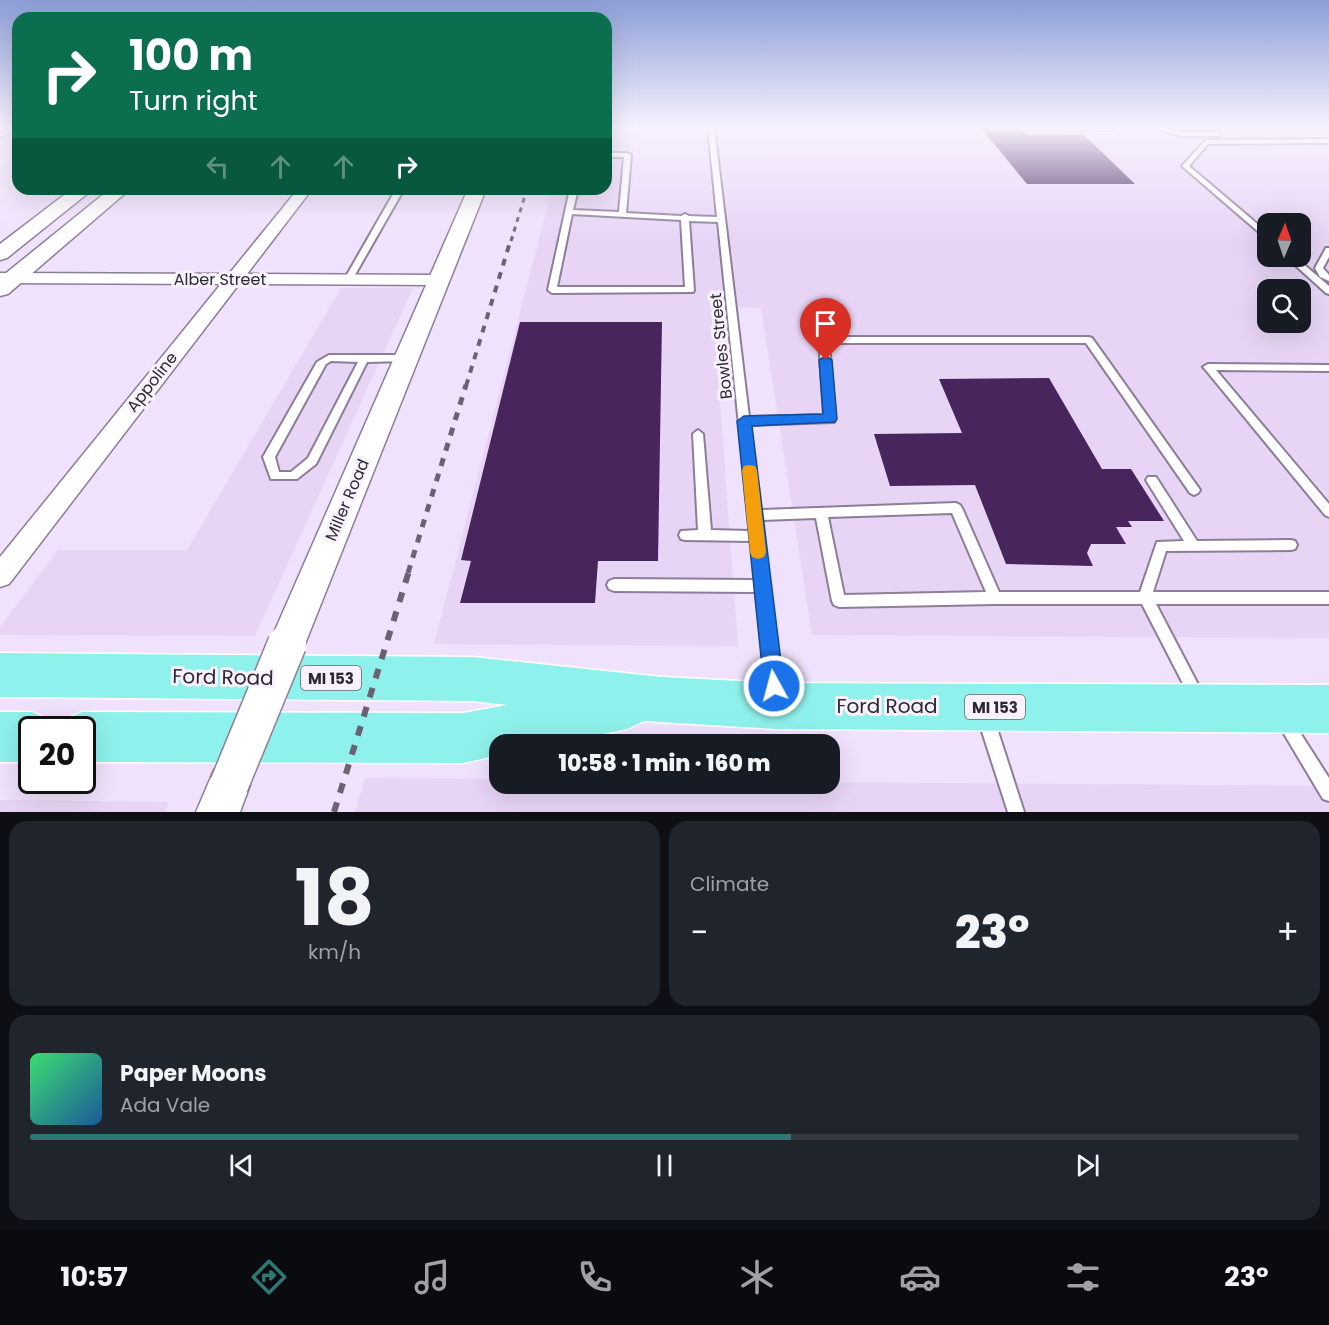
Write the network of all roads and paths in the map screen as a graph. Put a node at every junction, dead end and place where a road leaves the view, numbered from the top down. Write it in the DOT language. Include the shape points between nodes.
graph roads {
  1 [pos="627,165"];
  2 [pos="715,165"];
  3 [pos="1186,165"];
  4 [pos="76,195"];
  5 [pos="113,195"];
  6 [pos="300,195"];
  7 [pos="397,195"];
  8 [pos="474,195"];
  9 [pos="573,195"];
  10 [pos="569,212"];
  11 [pos="622,214"];
  12 [pos="686,216"];
  13 [pos="722,220"];
  14 [pos="1257,228"];
  15 [pos="1329,250"];
  16 [pos="0,254"];
  17 [pos="1306,267"];
  18 [pos="1322,277"];
  19 [pos="234,279"];
  20 [pos="348,280"];
  21 [pos="439,280"];
  22 [pos="4,282"];
  23 [pos="1329,291"];
  24 [pos="407,358"];
  25 [pos="364,359"];
  26 [pos="1329,368"];
  27 [pos="744,421"];
  28 [pos="698,434"];
  29 [pos="1152,480"];
  30 [pos="1194,490"];
  31 [pos="821,512"];
  32 [pos="1329,513"];
  33 [pos="754,515"];
  34 [pos="685,535"];
  35 [pos="705,536"];
  36 [pos="756,536"];
  37 [pos="1291,545"];
  38 [pos="1194,546"];
  39 [pos="4,565"];
  40 [pos="614,585"];
  41 [pos="762,586"];
  42 [pos="1145,597"];
  43 [pos="995,598"];
  44 [pos="1329,598"];
  45 [pos="0,675"];
  46 [pos="662,700"];
  47 [pos="776,706"];
  48 [pos="982,707"];
  49 [pos="1204,709"];
  50 [pos="1277,709"];
  51 [pos="1329,709"];
  52 [pos="0,737"];
  53 [pos="18,737"];
  54 [pos="96,737"];
  55 [pos="1329,793"];
  56 [pos="223,799"];
  57 [pos="1016,812"];
  1 -- 11 [label="lane"];
  2 -- 13 [label="lane, Bowles Street"];
  3 -- 14 [label="lane"];
  4 -- 16 [label="street"];
  5 -- 22 [label="street"];
  6 -- 19 [label="street, Appoline"];
  7 -- 20 [label="lane"];
  8 -- 21 [label="street, Miller Road"];
  9 -- 10 [label="lane"];
  10 -- 11 [label="lane"];
  10 -- 12 [label="lane" via="552,290 690,290"];
  11 -- 12 [label="lane"];
  12 -- 13 [label="lane"];
  13 -- 27 [label="lane, Bowles Street"];
  15 -- 18 [label="lane" via="1319,268"];
  17 -- 18 [label="lane"];
  18 -- 23 [label="lane"];
  19 -- 20 [label="street, Alber Street"];
  19 -- 22 [label="street, Alber Street"];
  19 -- 39 [label="street, Appoline"];
  20 -- 21 [label="street, Alber Street"];
  21 -- 24 [label="street, Miller Road"];
  24 -- 25 [label="lane"];
  24 -- 56 [label="street, Miller Road, bridge"];
  25 -- 25 [label="lane" via="329,358 322,362 269,457 275,476 293,476 312,461"];
  26 -- 32 [label="lane" via="1208,367"];
  27 -- 30 [label="lane" via="830,419 824,340 1089,340"];
  27 -- 33 [label="lane, Bowles Street"];
  28 -- 35 [label="lane"];
  29 -- 38 [label="lane"];
  31 -- 33 [label="lane"];
  31 -- 43 [label="lane" via="956,508"];
  31 -- 43 [label="lane" via="839,601"];
  33 -- 36 [label="lane, Bowles Street"];
  34 -- 35 [label="lane"];
  35 -- 36 [label="lane"];
  36 -- 41 [label="lane, Bowles Street"];
  37 -- 38 [label="lane"];
  38 -- 42 [label="lane" via="1161,546"];
  40 -- 41 [label="lane"];
  41 -- 47 [label="lane, Bowles Street"];
  42 -- 43 [label="lane"];
  42 -- 44 [label="lane"];
  42 -- 49 [label="lane"];
  45 -- 46 [label="main road, Ford Road / MI 153" via="473,679"];
  46 -- 47 [label="main road, Ford Road / MI 153"];
  46 -- 54 [label="main road, Ford Road / MI 153" via="463,738"];
  47 -- 48 [label="main road, Ford Road / MI 153"];
  48 -- 49 [label="main road, Ford Road / MI 153"];
  48 -- 57 [label="lane"];
  49 -- 50 [label="main road, Ford Road / MI 153"];
  50 -- 51 [label="main road, Ford Road / MI 153"];
  50 -- 55 [label="lane"];
  52 -- 53 [label="main road"];
}
